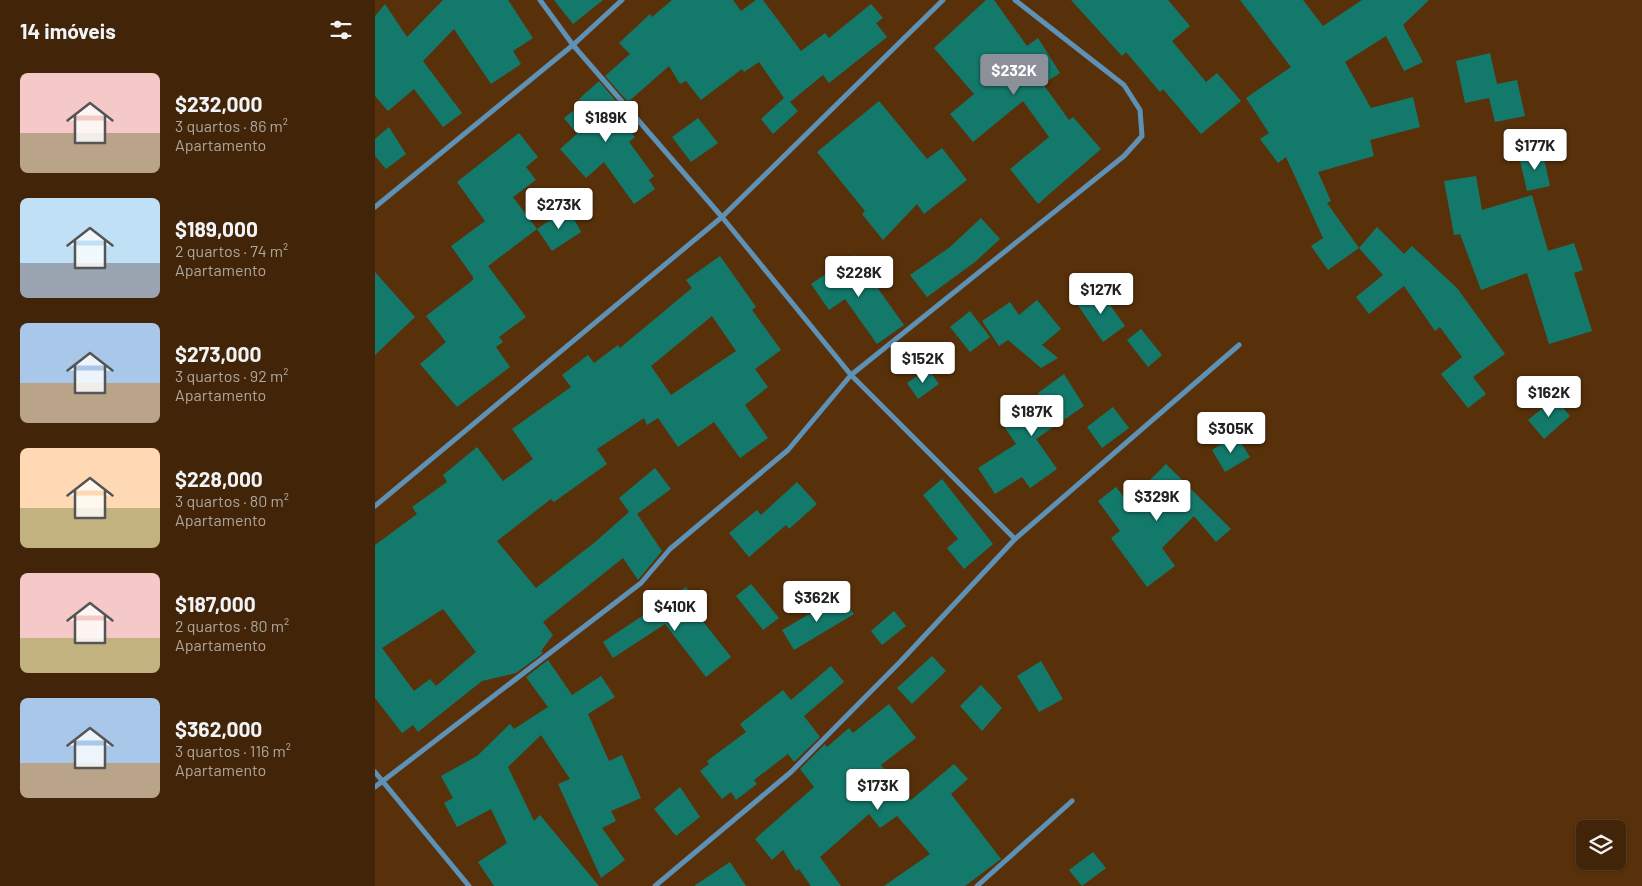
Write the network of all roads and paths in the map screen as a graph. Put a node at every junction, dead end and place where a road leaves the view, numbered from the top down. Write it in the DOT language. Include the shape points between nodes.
graph roads {
  1 [pos="540,0"];
  2 [pos="622,0"];
  3 [pos="943,0"];
  4 [pos="1015,0"];
  5 [pos="573,45"];
  6 [pos="375,207"];
  7 [pos="722,217"];
  8 [pos="1239,345"];
  9 [pos="851,375"];
  10 [pos="375,506"];
  11 [pos="1015,539"];
  12 [pos="375,772"];
  13 [pos="382,780"];
  14 [pos="375,787"];
  15 [pos="1072,801"];
  16 [pos="469,886"];
  17 [pos="655,886"];
  18 [pos="977,886"];
  1 -- 5 [label="street"];
  2 -- 5 [label="street"];
  3 -- 7 [label="street"];
  4 -- 9 [label="street" via="1124,85 1140,110 1142,136 1124,156"];
  5 -- 6 [label="street"];
  5 -- 7 [label="street"];
  7 -- 9 [label="street"];
  7 -- 10 [label="street"];
  8 -- 11 [label="street"];
  9 -- 11 [label="street"];
  9 -- 13 [label="street" via="788,450 670,549 641,583"];
  11 -- 17 [label="street" via="791,772"];
  12 -- 13 [label="street"];
  13 -- 14 [label="street"];
  13 -- 16 [label="street"];
  15 -- 18 [label="street"];
}
